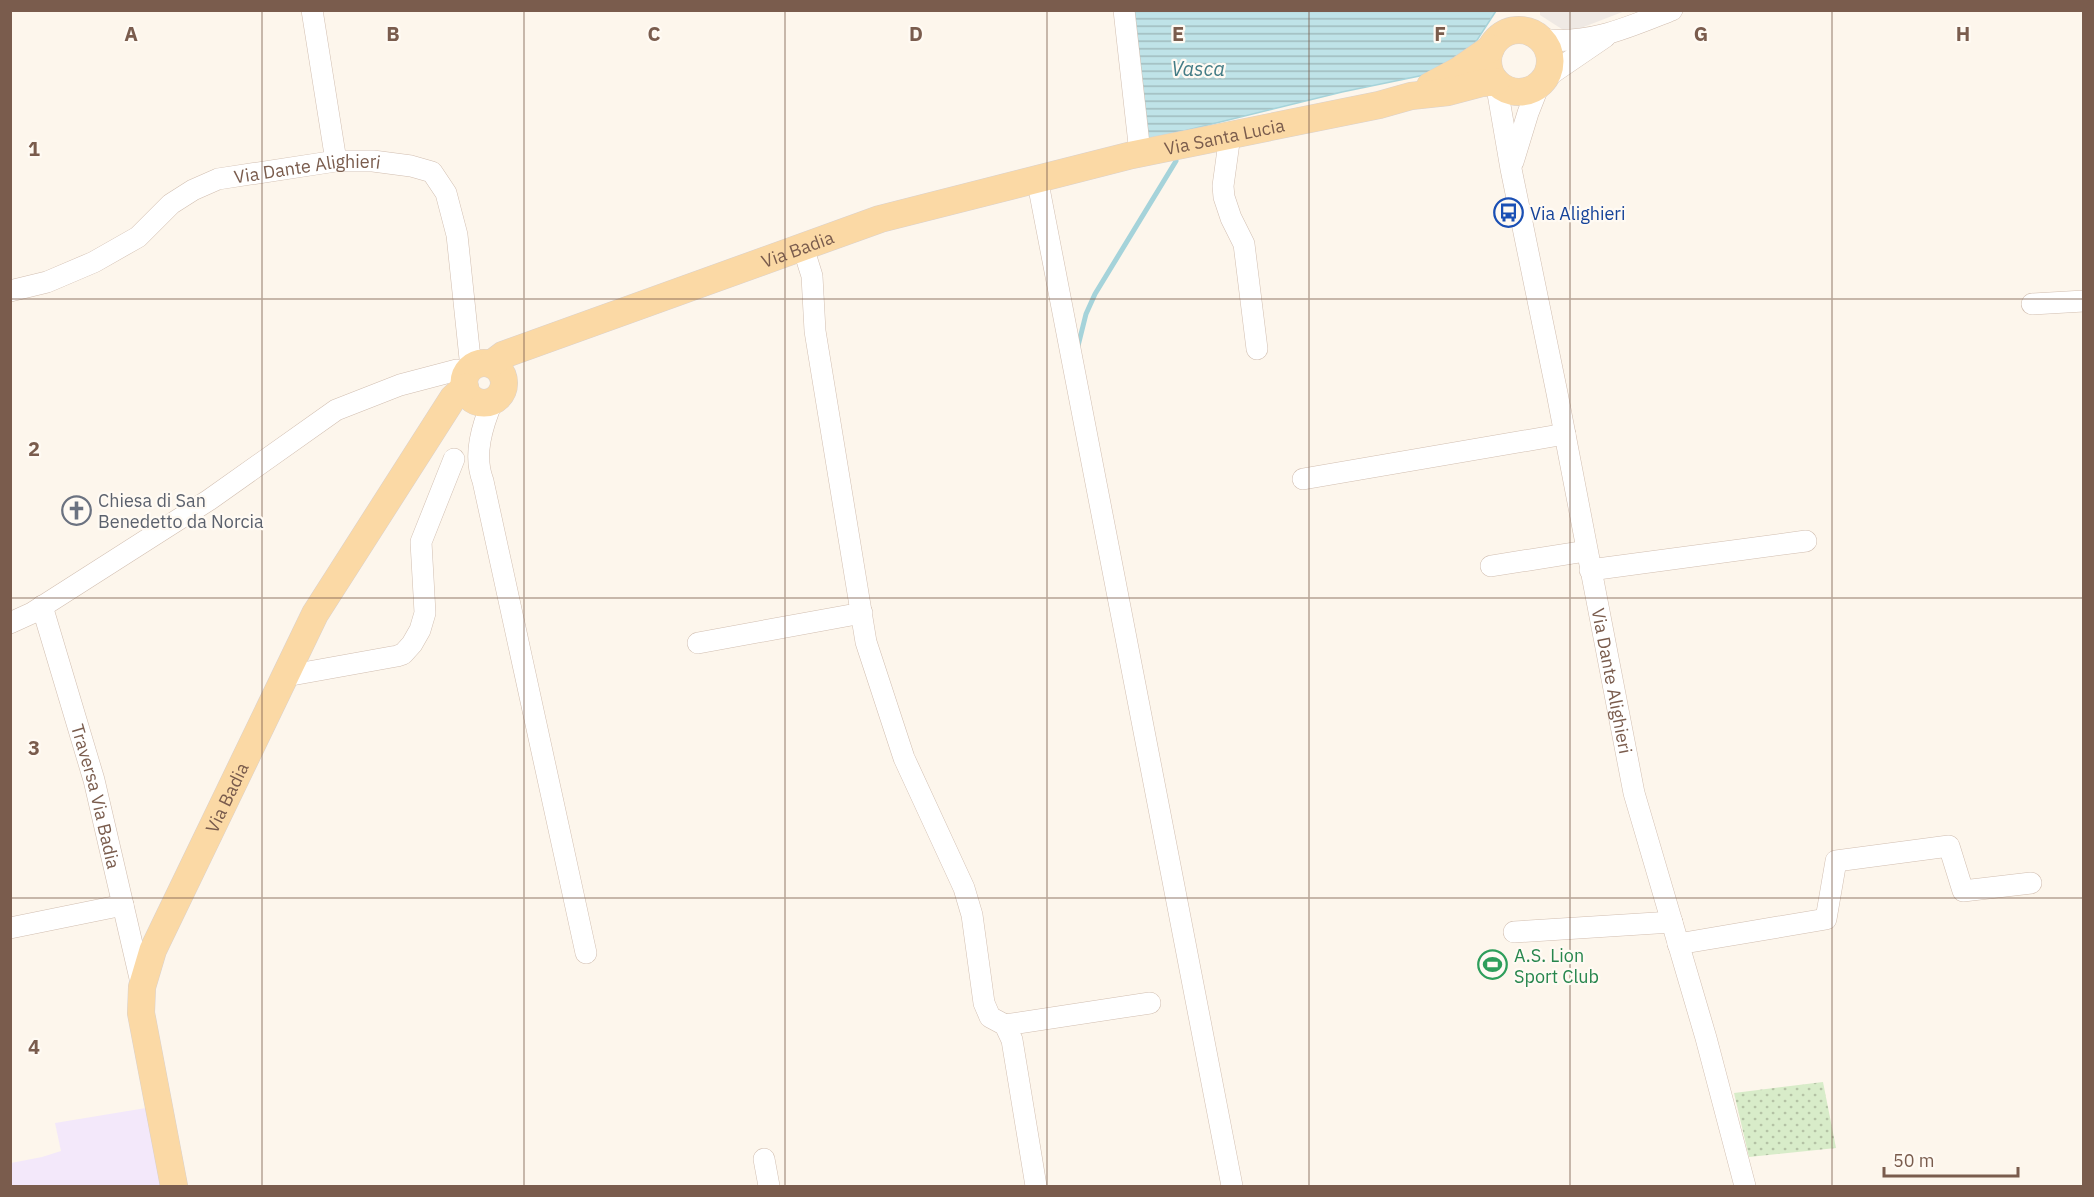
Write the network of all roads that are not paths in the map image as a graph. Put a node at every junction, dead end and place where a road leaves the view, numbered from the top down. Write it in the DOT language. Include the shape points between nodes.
graph roads {
  1 [pos="312,10"];
  2 [pos="1124,10"];
  3 [pos="1511,10"];
  4 [pos="1672,10"];
  5 [pos="1535,28"];
  6 [pos="1608,35"];
  7 [pos="1496,42"];
  8 [pos="1496,82"];
  9 [pos="1542,82"];
  10 [pos="1411,96"];
  11 [pos="1230,135"];
  12 [pos="1140,153"];
  13 [pos="336,160"];
  14 [pos="1511,169"];
  15 [pos="1036,178"];
  16 [pos="803,247"];
  17 [pos="10,291"];
  18 [pos="2084,301"];
  19 [pos="2032,304"];
  20 [pos="1257,349"];
  21 [pos="481,383"];
  22 [pos="1565,434"];
  23 [pos="427,441"];
  24 [pos="454,459"];
  25 [pos="478,468"];
  26 [pos="1303,479"];
  27 [pos="1806,541"];
  28 [pos="1588,560"];
  29 [pos="1491,566"];
  30 [pos="42,606"];
  31 [pos="862,613"];
  32 [pos="10,623"];
  33 [pos="698,643"];
  34 [pos="286,676"];
  35 [pos="2031,883"];
  36 [pos="123,905"];
  37 [pos="1672,922"];
  38 [pos="10,928"];
  39 [pos="1514,932"];
  40 [pos="1678,944"];
  41 [pos="586,953"];
  42 [pos="142,987"];
  43 [pos="1150,1003"];
  44 [pos="1005,1025"];
  45 [pos="764,1159"];
  46 [pos="174,1186"];
  47 [pos="769,1186"];
  48 [pos="1036,1186"];
  49 [pos="1232,1186"];
  50 [pos="1745,1186"];
  1 -- 13 [label="street"];
  2 -- 12 [label="street"];
  3 -- 7 [label="main road"];
  4 -- 6 [label="street"];
  5 -- 6 [label="street" via="1573,41"];
  5 -- 7 [label="main road" via="1517,30"];
  5 -- 9 [label="main road" via="1549,54"];
  6 -- 9 [label="street"];
  7 -- 8 [label="main road" via="1488,62"];
  7 -- 10 [label="main road, Via Santa Lucia" via="1458,71"];
  8 -- 9 [label="main road" via="1518,92 1526,92"];
  8 -- 10 [label="main road, Via Santa Lucia"];
  8 -- 14 [label="street, Via Dante Alighieri"];
  9 -- 14 [label="street, Via Dante Alighieri"];
  10 -- 11 [label="main road, Via Santa Lucia"];
  11 -- 12 [label="main road, Via Santa Lucia"];
  11 -- 20 [label="street" via="1224,197 1244,244"];
  12 -- 15 [label="main road, Via Santa Lucia"];
  13 -- 17 [label="street, Via Dante Alighieri" via="218,179 193,189 171,204 138,237 94,262 47,282"];
  13 -- 21 [label="street, Via Dante Alighieri" via="373,161 432,172 446,193 457,235"];
  14 -- 22 [label="street, Via Dante Alighieri"];
  15 -- 16 [label="main road, Via Badia" via="880,219"];
  15 -- 49 [label="street"];
  16 -- 21 [label="main road, Via Badia" via="564,333"];
  16 -- 31 [label="street" via="812,276 815,331"];
  18 -- 19 [label="street"];
  21 -- 23 [label="main road, Via Badia"];
  21 -- 25 [label="street"];
  21 -- 30 [label="street" via="457,370 400,385 336,410 209,500"];
  22 -- 26 [label="street"];
  22 -- 28 [label="street, Via Dante Alighieri"];
  23 -- 24 [label="street"];
  23 -- 34 [label="main road, Via Badia" via="315,614"];
  24 -- 25 [label="street" via="463,466"];
  24 -- 34 [label="street" via="421,542 425,613 412,644 404,654"];
  25 -- 41 [label="street"];
  27 -- 28 [label="street"];
  28 -- 29 [label="street"];
  28 -- 37 [label="street, Via Dante Alighieri" via="1634,794"];
  30 -- 32 [label="street"];
  30 -- 36 [label="street, Traversa Via Badia" via="94,780"];
  31 -- 33 [label="street"];
  31 -- 44 [label="street" via="866,642 904,758 964,888 972,915 984,1003 990,1017"];
  34 -- 42 [label="main road, Via Badia" via="153,950"];
  35 -- 40 [label="street" via="1964,891 1949,846 1836,861 1826,919"];
  36 -- 38 [label="street"];
  36 -- 42 [label="street, Traversa Via Badia"];
  37 -- 39 [label="street"];
  37 -- 40 [label="street, Via Dante Alighieri"];
  40 -- 50 [label="street, Via Dante Alighieri"];
  42 -- 46 [label="main road, Via Badia" via="141,1013"];
  43 -- 44 [label="street"];
  44 -- 48 [label="street" via="1012,1040"];
  45 -- 47 [label="street"];
}
